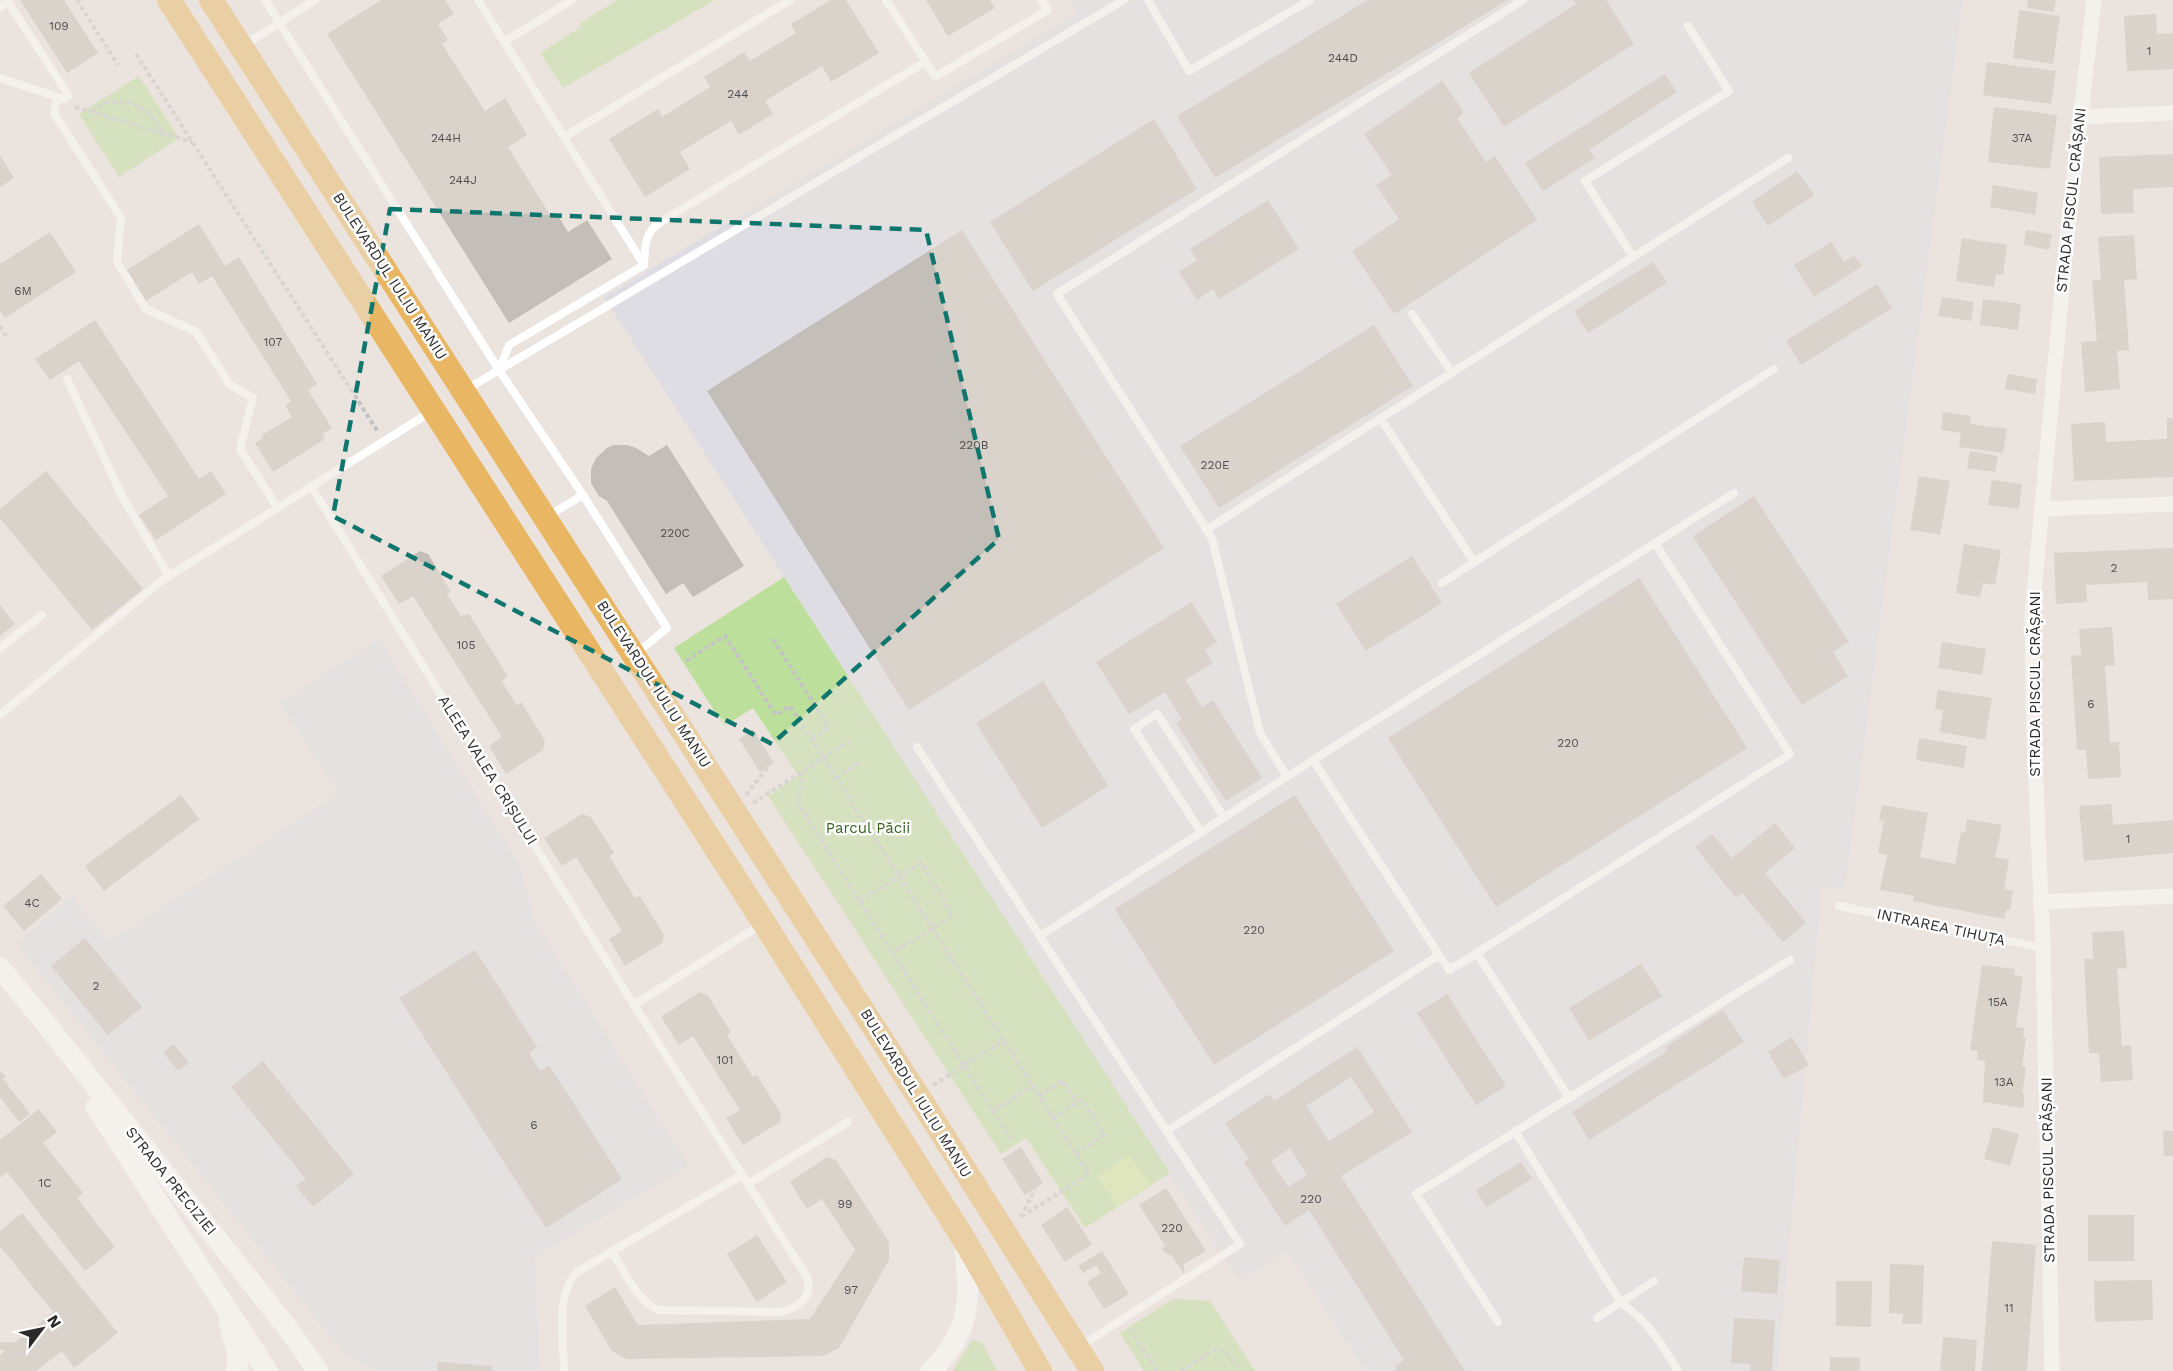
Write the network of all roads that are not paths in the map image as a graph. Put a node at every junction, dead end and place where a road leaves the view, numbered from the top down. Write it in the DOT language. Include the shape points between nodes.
graph roads {
  1 [pos="169,0"];
  2 [pos="212,0"];
  3 [pos="265,0"];
  4 [pos="315,0"];
  5 [pos="478,0"];
  6 [pos="572,0"];
  7 [pos="790,0"];
  8 [pos="886,0"];
  9 [pos="1041,0"];
  10 [pos="1124,0"];
  11 [pos="1148,0"];
  12 [pos="1310,0"];
  13 [pos="1523,0"];
  14 [pos="2094,0"];
  15 [pos="0,8"];
  16 [pos="279,22"];
  17 [pos="1688,26"];
  18 [pos="504,42"];
  19 [pos="241,47"];
  20 [pos="925,62"];
  21 [pos="0,78"];
  22 [pos="64,97"];
  23 [pos="2173,113"];
  24 [pos="2080,117"];
  25 [pos="564,137"];
  26 [pos="1788,158"];
  27 [pos="1633,257"];
  28 [pos="644,265"];
  29 [pos="1412,314"];
  30 [pos="1774,369"];
  31 [pos="499,370"];
  32 [pos="1452,373"];
  33 [pos="68,379"];
  34 [pos="464,391"];
  35 [pos="433,410"];
  36 [pos="1381,419"];
  37 [pos="311,486"];
  38 [pos="1734,493"];
  39 [pos="583,495"];
  40 [pos="2173,504"];
  41 [pos="277,507"];
  42 [pos="2041,509"];
  43 [pos="546,517"];
  44 [pos="1206,530"];
  45 [pos="1655,543"];
  46 [pos="1474,562"];
  47 [pos="169,576"];
  48 [pos="1442,583"];
  49 [pos="42,615"];
  50 [pos="0,648"];
  51 [pos="635,654"];
  52 [pos="0,715"];
  53 [pos="917,747"];
  54 [pos="1313,760"];
  55 [pos="1287,777"];
  56 [pos="1224,817"];
  57 [pos="1201,832"];
  58 [pos="2173,896"];
  59 [pos="2040,902"];
  60 [pos="1839,906"];
  61 [pos="764,923"];
  62 [pos="1040,936"];
  63 [pos="2043,948"];
  64 [pos="1480,951"];
  65 [pos="1439,955"];
  66 [pos="1790,960"];
  67 [pos="0,968"];
  68 [pos="634,1005"];
  69 [pos="1569,1098"];
  70 [pos="97,1099"];
  71 [pos="848,1122"];
  72 [pos="1167,1131"];
  73 [pos="1515,1131"];
  74 [pos="742,1175"];
  75 [pos="748,1184"];
  76 [pos="965,1241"];
  77 [pos="612,1252"];
  78 [pos="1654,1281"];
  79 [pos="224,1303"];
  80 [pos="1621,1303"];
  81 [pos="1597,1318"];
  82 [pos="1498,1322"];
  83 [pos="1077,1347"];
  84 [pos="237,1371"];
  85 [pos="267,1371"];
  86 [pos="318,1371"];
  87 [pos="564,1371"];
  88 [pos="931,1371"];
  89 [pos="1040,1371"];
  90 [pos="1092,1371"];
  91 [pos="1678,1371"];
  92 [pos="2052,1371"];
  1 -- 35 [label="main road"];
  2 -- 19 [label="main road, BULEVARDUL IULIU MANIU"];
  3 -- 16 [label="lane"];
  4 -- 16 [label="lane"];
  5 -- 18 [label="lane"];
  6 -- 18 [label="lane"];
  7 -- 25 [label="lane"];
  8 -- 20 [label="lane"];
  9 -- 20 [label="lane" via="1048,10 938,75"];
  10 -- 31 [label="lane"];
  11 -- 12 [label="lane" via="1190,71"];
  13 -- 44 [label="lane" via="1057,294"];
  14 -- 24 [label="street, STRADA PISCUL CRĂȘANI"];
  15 -- 22 [label="lane" via="8,2"];
  16 -- 19 [label="lane"];
  16 -- 31 [label="lane"];
  17 -- 27 [label="lane" via="1729,91 1585,181"];
  18 -- 25 [label="lane"];
  19 -- 34 [label="main road, BULEVARDUL IULIU MANIU"];
  20 -- 28 [label="lane" via="659,223 646,237"];
  21 -- 22 [label="lane"];
  22 -- 41 [label="lane" via="54,113 121,218 117,262 146,309 196,332 230,385 254,398 240,449"];
  23 -- 24 [label="street"];
  24 -- 42 [label="street, STRADA PISCUL CRĂȘANI"];
  25 -- 28 [label="lane"];
  26 -- 27 [label="lane"];
  27 -- 32 [label="lane"];
  28 -- 31 [label="lane" via="509,345"];
  29 -- 32 [label="lane"];
  30 -- 46 [label="lane"];
  31 -- 34 [label="lane"];
  31 -- 39 [label="lane"];
  32 -- 36 [label="lane"];
  33 -- 47 [label="lane" via="124,500"];
  34 -- 43 [label="main road, BULEVARDUL IULIU MANIU"];
  35 -- 37 [label="lane"];
  35 -- 61 [label="main road"];
  36 -- 44 [label="lane"];
  36 -- 46 [label="lane"];
  37 -- 41 [label="lane"];
  37 -- 68 [label="lane, ALEEA VALEA CRIȘULUI"];
  38 -- 45 [label="lane"];
  39 -- 43 [label="lane"];
  39 -- 51 [label="lane" via="667,627"];
  40 -- 42 [label="street"];
  41 -- 47 [label="lane"];
  42 -- 59 [label="street, STRADA PISCUL CRĂȘANI" via="2032,616"];
  43 -- 51 [label="main road, BULEVARDUL IULIU MANIU"];
  44 -- 55 [label="lane" via="1212,538 1260,733"];
  45 -- 54 [label="lane"];
  45 -- 64 [label="lane" via="1790,754"];
  46 -- 48 [label="lane"];
  47 -- 52 [label="lane"];
  49 -- 50 [label="lane"];
  51 -- 83 [label="main road, BULEVARDUL IULIU MANIU"];
  53 -- 62 [label="lane"];
  54 -- 55 [label="lane"];
  54 -- 65 [label="lane"];
  55 -- 56 [label="lane"];
  56 -- 57 [label="lane"];
  56 -- 57 [label="lane" via="1157,714 1134,729"];
  57 -- 62 [label="lane"];
  58 -- 59 [label="street"];
  59 -- 63 [label="street, STRADA PISCUL CRĂȘANI"];
  60 -- 63 [label="lane, INTRAREA TIHUȚA"];
  61 -- 68 [label="lane"];
  61 -- 76 [label="main road"];
  62 -- 72 [label="lane"];
  63 -- 92 [label="street, STRADA PISCUL CRĂȘANI"];
  64 -- 65 [label="lane" via="1449,970"];
  64 -- 69 [label="lane" via="1477,953"];
  65 -- 72 [label="lane"];
  66 -- 69 [label="lane"];
  67 -- 70 [label="street, STRADA PRECIZIEI"];
  68 -- 74 [label="lane, ALEEA VALEA CRIȘULUI"];
  69 -- 73 [label="lane"];
  70 -- 79 [label="street, STRADA PRECIZIEI"];
  70 -- 86 [label="street, STRADA PRECIZIEI" via="286,1326"];
  71 -- 75 [label="lane"];
  72 -- 83 [label="lane" via="1240,1244"];
  73 -- 80 [label="lane"];
  73 -- 82 [label="lane" via="1416,1194"];
  74 -- 75 [label="lane, ALEEA VALEA CRIȘULUI"];
  74 -- 77 [label="lane"];
  75 -- 77 [label="lane, ALEEA VALEA CRIȘULUI" via="810,1285 808,1294 792,1309 659,1310 642,1298"];
  76 -- 88 [label="street" via="967,1311 954,1344"];
  76 -- 89 [label="main road"];
  77 -- 87 [label="lane" via="577,1272 567,1286 563,1306"];
  78 -- 80 [label="lane"];
  79 -- 84 [label="street" via="238,1356"];
  79 -- 85 [label="street, STRADA PRECIZIEI"];
  80 -- 81 [label="lane"];
  80 -- 91 [label="lane" via="1644,1321"];
  83 -- 90 [label="main road, BULEVARDUL IULIU MANIU"];
}
